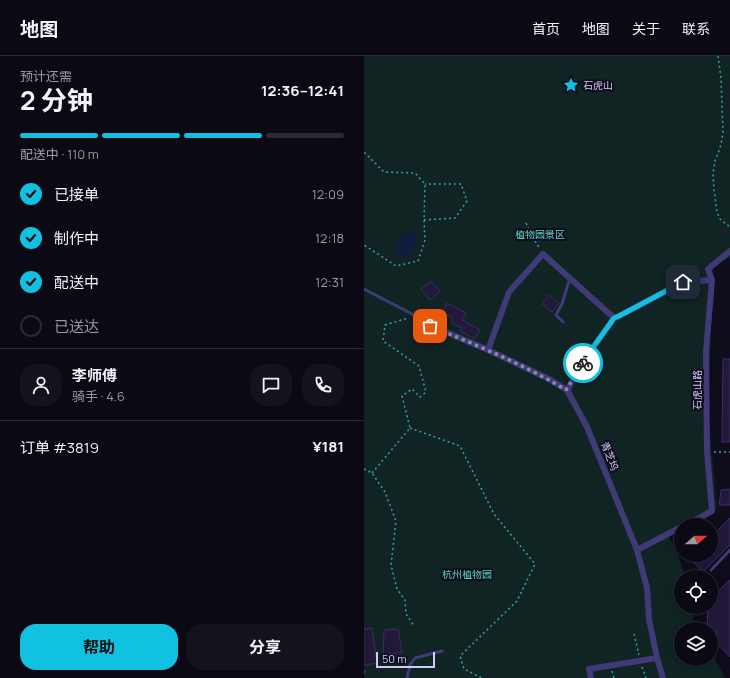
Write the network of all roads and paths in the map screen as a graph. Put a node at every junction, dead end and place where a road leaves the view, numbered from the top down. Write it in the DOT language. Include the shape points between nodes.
graph roads {
  1 [pos="718,56"];
  2 [pos="364,153"];
  3 [pos="425,184"];
  4 [pos="424,220"];
  5 [pos="526,223"];
  6 [pos="730,227"];
  7 [pos="364,244"];
  8 [pos="730,251"];
  9 [pos="543,254"];
  10 [pos="570,278"];
  11 [pos="712,280"];
  12 [pos="364,289"];
  13 [pos="416,316"];
  14 [pos="614,318"];
  15 [pos="562,322"];
  16 [pos="430,326"];
  17 [pos="488,350"];
  18 [pos="566,390"];
  19 [pos="410,428"];
  20 [pos="707,451"];
  21 [pos="730,452"];
  22 [pos="364,469"];
  23 [pos="372,473"];
  24 [pos="699,518"];
  25 [pos="674,531"];
  26 [pos="637,550"];
  27 [pos="730,550"];
  28 [pos="711,570"];
  29 [pos="414,626"];
  30 [pos="442,651"];
  31 [pos="657,658"];
  32 [pos="407,678"];
  33 [pos="482,678"];
  34 [pos="591,678"];
  35 [pos="663,678"];
  1 -- 6 [label="path" via="723,134 715,161 714,190 720,219"];
  2 -- 3 [label="path" via="384,172 416,173"];
  3 -- 4 [label="path"];
  3 -- 4 [label="path" via="461,184 467,201 455,218"];
  4 -- 7 [label="path" via="426,240 418,261 396,266"];
  5 -- 9 [label="path"];
  8 -- 11 [label="street, 石虎山路" via="708,269"];
  9 -- 10 [label="street"];
  9 -- 17 [label="street" via="509,292"];
  10 -- 14 [label="street"];
  10 -- 15 [label="lane" via="556,315"];
  11 -- 14 [label="street" via="683,282"];
  11 -- 20 [label="street, 石虎山路" via="706,351"];
  12 -- 13 [label="lane"];
  13 -- 16 [label="lane"];
  13 -- 19 [label="path" via="385,325 384,341 419,366 426,392 420,397 412,389 402,396"];
  14 -- 18 [label="street"];
  16 -- 17 [label="street, 青芝坞"];
  17 -- 18 [label="street, 青芝坞" via="549,379"];
  18 -- 26 [label="street, 青芝坞" via="587,426"];
  19 -- 23 [label="path"];
  19 -- 33 [label="path" via="460,446 494,514 535,564 517,601 460,656 464,669"];
  20 -- 21 [label="path"];
  20 -- 24 [label="street, 石虎山路" via="712,511"];
  22 -- 23 [label="path"];
  23 -- 29 [label="path" via="385,492 396,520 391,565 397,589 405,600 406,614"];
  25 -- 26 [label="street"];
  26 -- 31 [label="street, 青芝坞" via="647,588 649,619"];
  27 -- 28 [label="lane"];
  30 -- 32 [label="lane" via="415,658 410,665"];
  31 -- 34 [label="street" via="589,669"];
  31 -- 35 [label="street, 青芝坞"];
}
